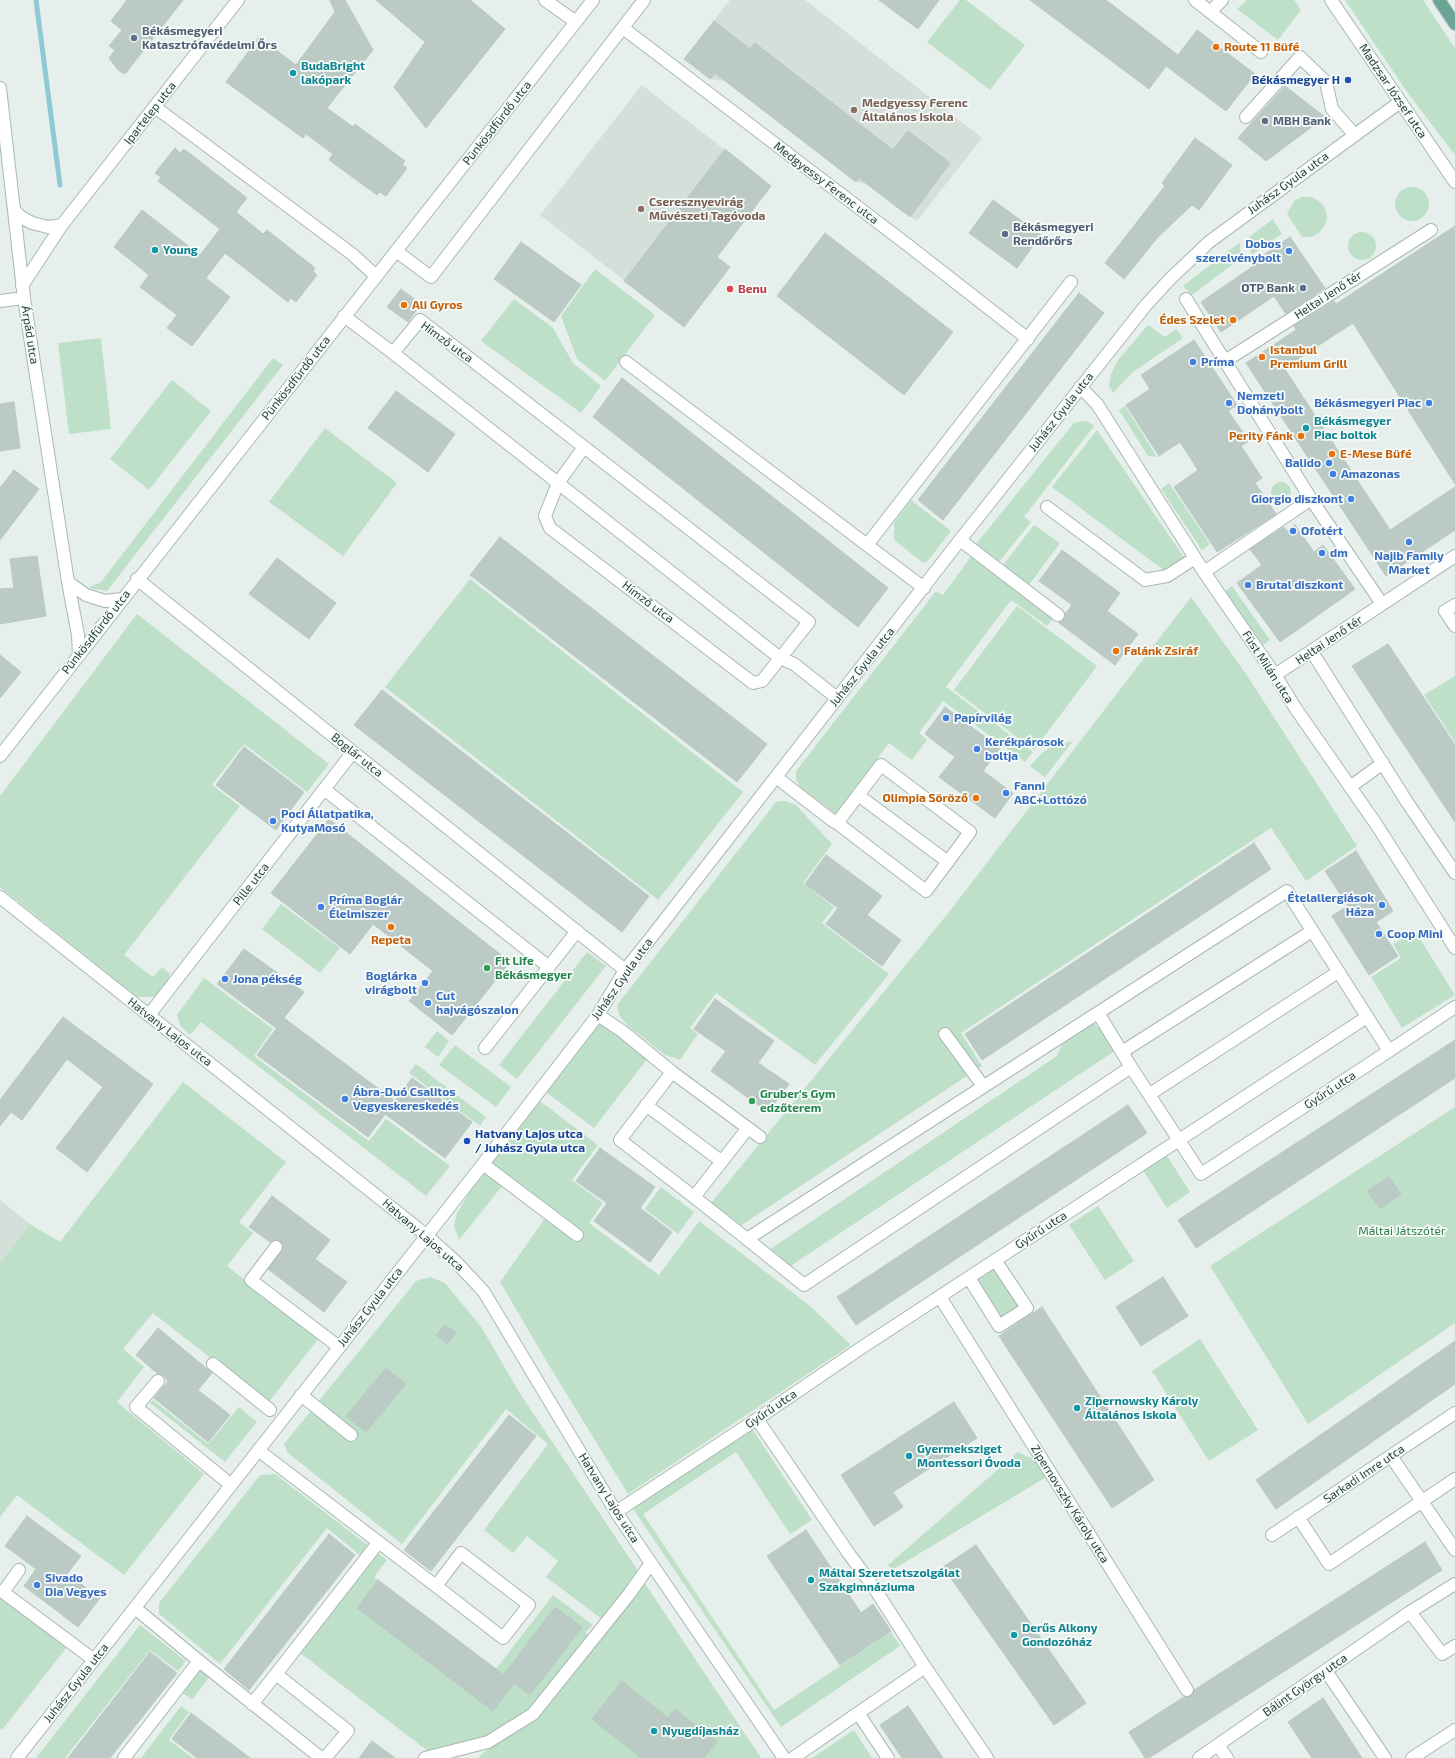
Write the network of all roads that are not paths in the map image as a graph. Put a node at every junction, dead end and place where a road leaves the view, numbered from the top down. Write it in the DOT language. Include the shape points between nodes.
graph roads {
  1 [pos="238,0"];
  2 [pos="545,0"];
  3 [pos="593,0"];
  4 [pos="644,0"];
  5 [pos="1195,0"];
  6 [pos="1222,0"];
  7 [pos="1331,0"];
  8 [pos="1439,0"];
  9 [pos="1210,12"];
  10 [pos="576,22"];
  11 [pos="1455,24"];
  12 [pos="623,28"];
  13 [pos="1261,52"];
  14 [pos="0,88"];
  15 [pos="1400,102"];
  16 [pos="155,107"];
  17 [pos="1246,117"];
  18 [pos="1354,134"];
  19 [pos="1455,182"];
  20 [pos="14,210"];
  21 [pos="62,225"];
  22 [pos="1431,230"];
  23 [pos="396,251"];
  24 [pos="376,276"];
  25 [pos="1071,282"];
  26 [pos="23,292"];
  27 [pos="1186,299"];
  28 [pos="0,301"];
  29 [pos="344,316"];
  30 [pos="1028,340"];
  31 [pos="394,353"];
  32 [pos="1225,361"];
  33 [pos="626,362"];
  34 [pos="1080,387"];
  35 [pos="584,447"];
  36 [pos="558,483"];
  37 [pos="1311,499"];
  38 [pos="1047,507"];
  39 [pos="960,540"];
  40 [pos="867,545"];
  41 [pos="1455,556"];
  42 [pos="1195,558"];
  43 [pos="1204,572"];
  44 [pos="137,580"];
  45 [pos="68,582"];
  46 [pos="924,588"];
  47 [pos="122,599"];
  48 [pos="1382,604"];
  49 [pos="1455,605"];
  50 [pos="1058,615"];
  51 [pos="1455,626"];
  52 [pos="1312,652"];
  53 [pos="78,655"];
  54 [pos="780,658"];
  55 [pos="1275,676"];
  56 [pos="838,698"];
  57 [pos="353,752"];
  58 [pos="0,756"];
  59 [pos="1383,763"];
  60 [pos="776,777"];
  61 [pos="1350,787"];
  62 [pos="324,789"];
  63 [pos="858,795"];
  64 [pos="837,823"];
  65 [pos="948,862"];
  66 [pos="1455,873"];
  67 [pos="0,896"];
  68 [pos="577,931"];
  69 [pos="1312,931"];
  70 [pos="1455,948"];
  71 [pos="549,967"];
  72 [pos="625,970"];
  73 [pos="1338,972"];
  74 [pos="1455,1007"];
  75 [pos="1098,1013"];
  76 [pos="598,1015"];
  77 [pos="149,1016"];
  78 [pos="1367,1017"];
  79 [pos="945,1034"];
  80 [pos="485,1048"];
  81 [pos="1389,1051"];
  82 [pos="1122,1052"];
  83 [pos="1131,1067"];
  84 [pos="672,1072"];
  85 [pos="983,1086"];
  86 [pos="1150,1094"];
  87 [pos="646,1105"];
  88 [pos="748,1128"];
  89 [pos="760,1137"];
  90 [pos="1178,1139"];
  91 [pos="721,1161"];
  92 [pos="483,1164"];
  93 [pos="694,1197"];
  94 [pos="426,1235"];
  95 [pos="577,1235"];
  96 [pos="747,1239"];
  97 [pos="276,1247"];
  98 [pos="995,1260"];
  99 [pos="968,1278"];
  100 [pos="940,1297"];
  101 [pos="339,1347"];
  102 [pos="213,1364"];
  103 [pos="158,1381"];
  104 [pos="301,1395"];
  105 [pos="270,1410"];
  106 [pos="1455,1413"];
  107 [pos="757,1419"];
  108 [pos="351,1435"];
  109 [pos="258,1450"];
  110 [pos="1391,1456"];
  111 [pos="1455,1479"];
  112 [pos="231,1485"];
  113 [pos="1422,1502"];
  114 [pos="616,1512"];
  115 [pos="1298,1517"];
  116 [pos="1272,1535"];
  117 [pos="1453,1542"];
  118 [pos="378,1543"];
  119 [pos="651,1563"];
  120 [pos="19,1570"];
  121 [pos="1455,1584"];
  122 [pos="436,1586"];
  123 [pos="135,1608"];
  124 [pos="1410,1612"];
  125 [pos="1455,1646"];
  126 [pos="94,1660"];
  127 [pos="199,1661"];
  128 [pos="925,1667"];
  129 [pos="1326,1671"];
  130 [pos="276,1674"];
  131 [pos="1187,1690"];
  132 [pos="252,1704"];
  133 [pos="858,1713"];
  134 [pos="1455,1731"];
  135 [pos="1218,1745"];
  136 [pos="17,1758"];
  137 [pos="124,1758"];
  138 [pos="321,1758"];
  139 [pos="325,1758"];
  140 [pos="425,1758"];
  141 [pos="784,1758"];
  142 [pos="794,1758"];
  143 [pos="888,1758"];
  144 [pos="987,1758"];
  145 [pos="1199,1758"];
  146 [pos="1227,1758"];
  147 [pos="1385,1758"];
  148 [pos="1412,1758"];
  1 -- 16 [label="street, Ipartelep utca"];
  2 -- 10 [label="street"];
  3 -- 10 [label="street, Pünkösdfürdő utca"];
  4 -- 12 [label="street"];
  5 -- 9 [label="street"];
  6 -- 9 [label="street"];
  7 -- 15 [label="street, Madzsar József utca"];
  8 -- 11 [label="main road"];
  9 -- 13 [label="street"];
  10 -- 23 [label="street, Pünkösdfürdő utca"];
  12 -- 23 [label="street" via="431,277"];
  12 -- 30 [label="street, Medgyessy Ferenc utca"];
  14 -- 20 [label="street, Árpád utca"];
  15 -- 18 [label="street, Juhász Gyula utca"];
  15 -- 19 [label="street, Madzsar József utca"];
  16 -- 21 [label="street, Ipartelep utca"];
  16 -- 24 [label="street" via="352,254"];
  17 -- 18 [label="street" via="1300,57 1326,82 1332,109"];
  18 -- 34 [label="street, Juhász Gyula utca" via="1209,242 1146,305"];
  20 -- 21 [label="street" via="32,223 48,227"];
  20 -- 26 [label="street, Árpád utca"];
  21 -- 26 [label="street, Ipartelep utca"];
  22 -- 32 [label="street, Heltai Jenő tér"];
  23 -- 24 [label="street, Pünkösdfürdő utca"];
  24 -- 29 [label="street, Pünkösdfürdő utca"];
  25 -- 30 [label="street"];
  26 -- 28 [label="street"];
  26 -- 45 [label="street, Árpád utca"];
  27 -- 32 [label="street"];
  29 -- 31 [label="street"];
  29 -- 44 [label="street, Pünkösdfürdő utca"];
  30 -- 40 [label="street"];
  31 -- 35 [label="street, Hímző utca" via="420,320"];
  31 -- 36 [label="street"];
  32 -- 37 [label="street"];
  33 -- 40 [label="street"];
  34 -- 39 [label="street, Juhász Gyula utca"];
  34 -- 42 [label="street, Füst Milán utca" via="1097,404"];
  35 -- 36 [label="street, Hímző utca"];
  35 -- 54 [label="street, Hímző utca" via="809,622"];
  36 -- 54 [label="street"];
  36 -- 54 [label="street, Hímző utca" via="545,516 550,528 753,683 762,681"];
  37 -- 43 [label="street"];
  37 -- 48 [label="street"];
  38 -- 42 [label="street" via="1145,580 1168,576"];
  39 -- 46 [label="street, Juhász Gyula utca"];
  39 -- 50 [label="street"];
  40 -- 46 [label="street"];
  41 -- 48 [label="street, Heltai Jenő tér"];
  42 -- 43 [label="street, Füst Milán utca"];
  43 -- 55 [label="street, Füst Milán utca"];
  44 -- 47 [label="street, Pünkösdfürdő utca"];
  44 -- 57 [label="street, Boglár utca"];
  45 -- 47 [label="street" via="86,596 105,601"];
  45 -- 53 [label="street, Árpád utca" via="78,635"];
  46 -- 56 [label="street, Juhász Gyula utca"];
  47 -- 53 [label="street, Pünkösdfürdő utca"];
  48 -- 52 [label="street, Heltai Jenő tér"];
  49 -- 51 [label="street" via="1445,611"];
  52 -- 55 [label="street, Heltai Jenő tér"];
  52 -- 59 [label="street"];
  53 -- 58 [label="street, Pünkösdfürdő utca"];
  54 -- 56 [label="street" via="794,664"];
  55 -- 61 [label="street, Füst Milán utca"];
  56 -- 60 [label="street, Juhász Gyula utca"];
  57 -- 62 [label="street, Pille utca"];
  57 -- 68 [label="street, Boglár utca"];
  59 -- 61 [label="street"];
  59 -- 66 [label="street"];
  60 -- 64 [label="street"];
  60 -- 72 [label="street, Juhász Gyula utca"];
  61 -- 70 [label="street, Füst Milán utca"];
  62 -- 71 [label="street"];
  62 -- 77 [label="street, Pille utca"];
  63 -- 64 [label="street"];
  63 -- 65 [label="street"];
  63 -- 65 [label="street" via="881,765 887,769 970,832"];
  64 -- 65 [label="street" via="926,891"];
  67 -- 77 [label="street, Hatvany Lajos utca"];
  68 -- 71 [label="street"];
  68 -- 72 [label="street, Boglár utca"];
  69 -- 73 [label="street"];
  69 -- 75 [label="street" via="1287,891"];
  69 -- 82 [label="street"];
  71 -- 80 [label="street"];
  72 -- 76 [label="street, Juhász Gyula utca"];
  73 -- 78 [label="street"];
  73 -- 86 [label="street"];
  74 -- 81 [label="street, Gyűrű utca"];
  75 -- 82 [label="street"];
  75 -- 85 [label="street"];
  76 -- 84 [label="street" via="622,1030"];
  76 -- 92 [label="street, Juhász Gyula utca"];
  77 -- 94 [label="street, Hatvany Lajos utca"];
  78 -- 81 [label="street"];
  78 -- 90 [label="street"];
  79 -- 85 [label="street"];
  81 -- 90 [label="street, Gyűrű utca" via="1201,1174"];
  82 -- 83 [label="street"];
  83 -- 86 [label="street"];
  83 -- 96 [label="street" via="804,1285"];
  84 -- 87 [label="street"];
  84 -- 88 [label="street"];
  85 -- 96 [label="street"];
  86 -- 90 [label="street"];
  87 -- 91 [label="street"];
  87 -- 93 [label="street" via="620,1140"];
  88 -- 89 [label="street"];
  88 -- 91 [label="street"];
  90 -- 98 [label="street, Gyűrű utca"];
  91 -- 93 [label="street"];
  92 -- 94 [label="street, Juhász Gyula utca"];
  92 -- 95 [label="street"];
  93 -- 96 [label="street"];
  94 -- 101 [label="street, Juhász Gyula utca"];
  94 -- 114 [label="street, Hatvany Lajos utca" via="484,1292"];
  97 -- 101 [label="street" via="252,1280"];
  98 -- 99 [label="street, Gyűrű utca"];
  98 -- 99 [label="street" via="1027,1308 1000,1326"];
  99 -- 100 [label="street, Gyűrű utca"];
  100 -- 107 [label="street, Gyűrű utca"];
  100 -- 131 [label="street, Zipernovszky Károly utca"];
  101 -- 104 [label="street, Juhász Gyula utca"];
  102 -- 105 [label="street"];
  103 -- 112 [label="street" via="136,1407"];
  104 -- 108 [label="street"];
  104 -- 109 [label="street, Juhász Gyula utca"];
  106 -- 110 [label="street, Sarkadi Imre utca"];
  107 -- 114 [label="street, Gyűrű utca"];
  107 -- 128 [label="street" via="873,1586"];
  109 -- 112 [label="street, Juhász Gyula utca"];
  109 -- 118 [label="street"];
  110 -- 113 [label="street"];
  110 -- 115 [label="street, Sarkadi Imre utca"];
  111 -- 113 [label="street"];
  112 -- 123 [label="street, Juhász Gyula utca"];
  113 -- 115 [label="street" via="1329,1564"];
  113 -- 117 [label="street"];
  114 -- 119 [label="street, Hatvany Lajos utca"];
  115 -- 116 [label="street, Sarkadi Imre utca"];
  118 -- 122 [label="street"];
  118 -- 130 [label="street"];
  119 -- 140 [label="street" via="612,1617 533,1714 488,1742"];
  119 -- 141 [label="street, Hatvany Lajos utca"];
  120 -- 126 [label="street" via="3,1592"];
  121 -- 124 [label="street, Bálint György utca"];
  122 -- 122 [label="street" via="461,1553 529,1605 503,1638"];
  123 -- 126 [label="street, Juhász Gyula utca"];
  123 -- 127 [label="street"];
  124 -- 125 [label="street" via="1442,1654"];
  124 -- 129 [label="street, Bálint György utca"];
  126 -- 136 [label="street, Juhász Gyula utca"];
  127 -- 132 [label="street"];
  127 -- 137 [label="street"];
  128 -- 133 [label="street"];
  128 -- 144 [label="street"];
  129 -- 135 [label="street, Bálint György utca"];
  129 -- 147 [label="street"];
  130 -- 132 [label="street"];
  130 -- 139 [label="street" via="348,1731"];
  132 -- 138 [label="street"];
  133 -- 142 [label="street"];
  133 -- 143 [label="street"];
  134 -- 148 [label="street"];
  135 -- 145 [label="street, Bálint György utca"];
  135 -- 146 [label="street"];
}
